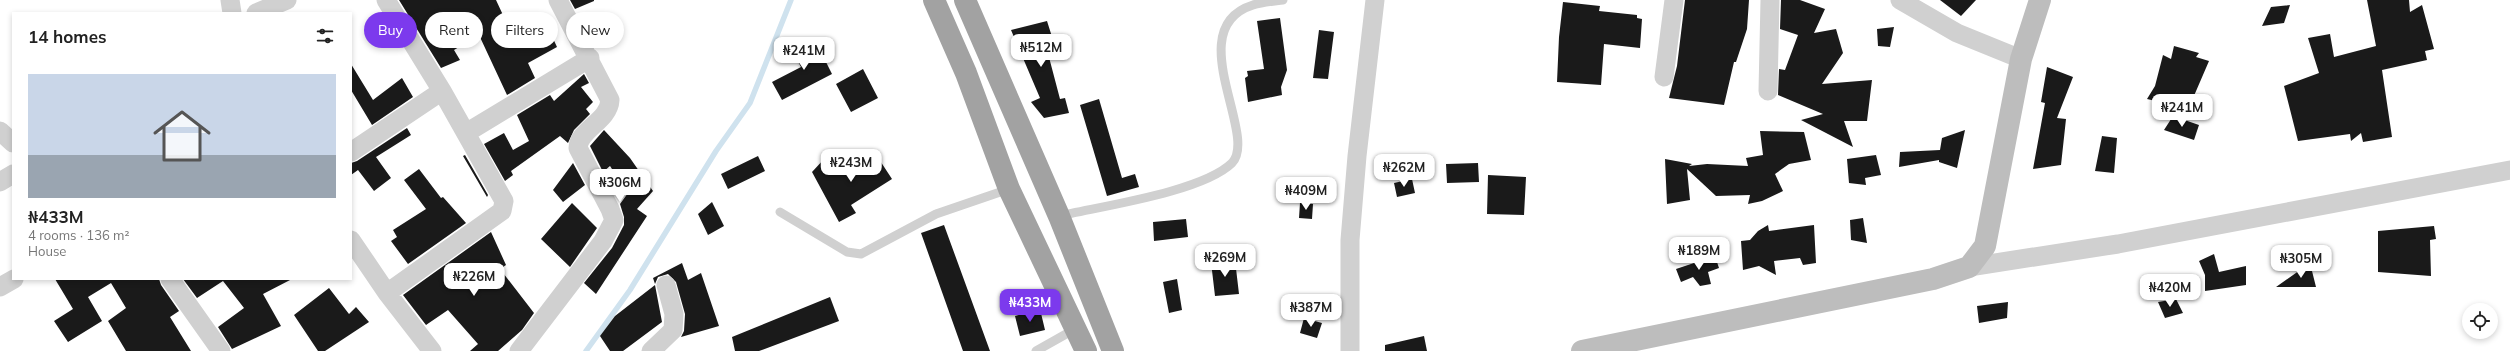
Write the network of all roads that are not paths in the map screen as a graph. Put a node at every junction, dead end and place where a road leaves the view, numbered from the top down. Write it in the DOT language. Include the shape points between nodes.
graph roads {
  1 [pos="230,0"];
  2 [pos="287,0"];
  3 [pos="386,0"];
  4 [pos="558,0"];
  5 [pos="934,0"];
  6 [pos="965,0"];
  7 [pos="1283,0"];
  8 [pos="1375,0"];
  9 [pos="1674,0"];
  10 [pos="1770,0"];
  11 [pos="1900,0"];
  12 [pos="2040,0"];
  13 [pos="232,12"];
  14 [pos="258,12"];
  15 [pos="590,58"];
  16 [pos="2021,59"];
  17 [pos="1664,77"];
  18 [pos="442,91"];
  19 [pos="1768,91"];
  20 [pos="0,131"];
  21 [pos="466,133"];
  22 [pos="12,142"];
  23 [pos="352,151"];
  24 [pos="2510,170"];
  25 [pos="12,175"];
  26 [pos="0,182"];
  27 [pos="1009,189"];
  28 [pos="780,212"];
  29 [pos="1059,216"];
  30 [pos="352,241"];
  31 [pos="1969,267"];
  32 [pos="12,280"];
  33 [pos="171,280"];
  34 [pos="666,286"];
  35 [pos="0,287"];
  36 [pos="387,293"];
  37 [pos="1075,330"];
  38 [pos="220,351"];
  39 [pos="432,351"];
  40 [pos="519,351"];
  41 [pos="651,351"];
  42 [pos="1036,351"];
  43 [pos="1086,351"];
  44 [pos="1112,351"];
  45 [pos="1350,351"];
  46 [pos="1582,351"];
  1 -- 13 [label="street"];
  2 -- 14 [label="street"];
  3 -- 18 [label="street"];
  4 -- 15 [label="street"];
  5 -- 27 [label="highway" via="966,73"];
  6 -- 29 [label="highway"];
  7 -- 29 [label="lane" via="1253,5 1233,16 1224,32 1222,55 1226,91 1240,139 1233,162 1218,174 1173,191"];
  8 -- 45 [label="street" via="1350,240"];
  9 -- 17 [label="street"];
  10 -- 19 [label="street"];
  11 -- 16 [label="street" via="1957,33"];
  12 -- 16 [label="main road"];
  15 -- 21 [label="street"];
  15 -- 40 [label="street" via="608,93 610,105 580,140 578,148 614,220 603,241"];
  16 -- 31 [label="main road" via="1985,246"];
  18 -- 21 [label="street"];
  18 -- 23 [label="street"];
  20 -- 22 [label="street"];
  21 -- 36 [label="street" via="504,201 502,211"];
  24 -- 31 [label="street" via="2118,244"];
  25 -- 26 [label="street"];
  27 -- 28 [label="lane" via="936,214 861,254 847,252"];
  27 -- 37 [label="highway"];
  29 -- 44 [label="highway"];
  30 -- 36 [label="street"];
  31 -- 46 [label="main road" via="1933,279"];
  32 -- 35 [label="street"];
  33 -- 38 [label="street"];
  34 -- 41 [label="street" via="674,314 673,330"];
  36 -- 39 [label="street"];
  37 -- 42 [label="lane"];
  37 -- 43 [label="highway"];
}
